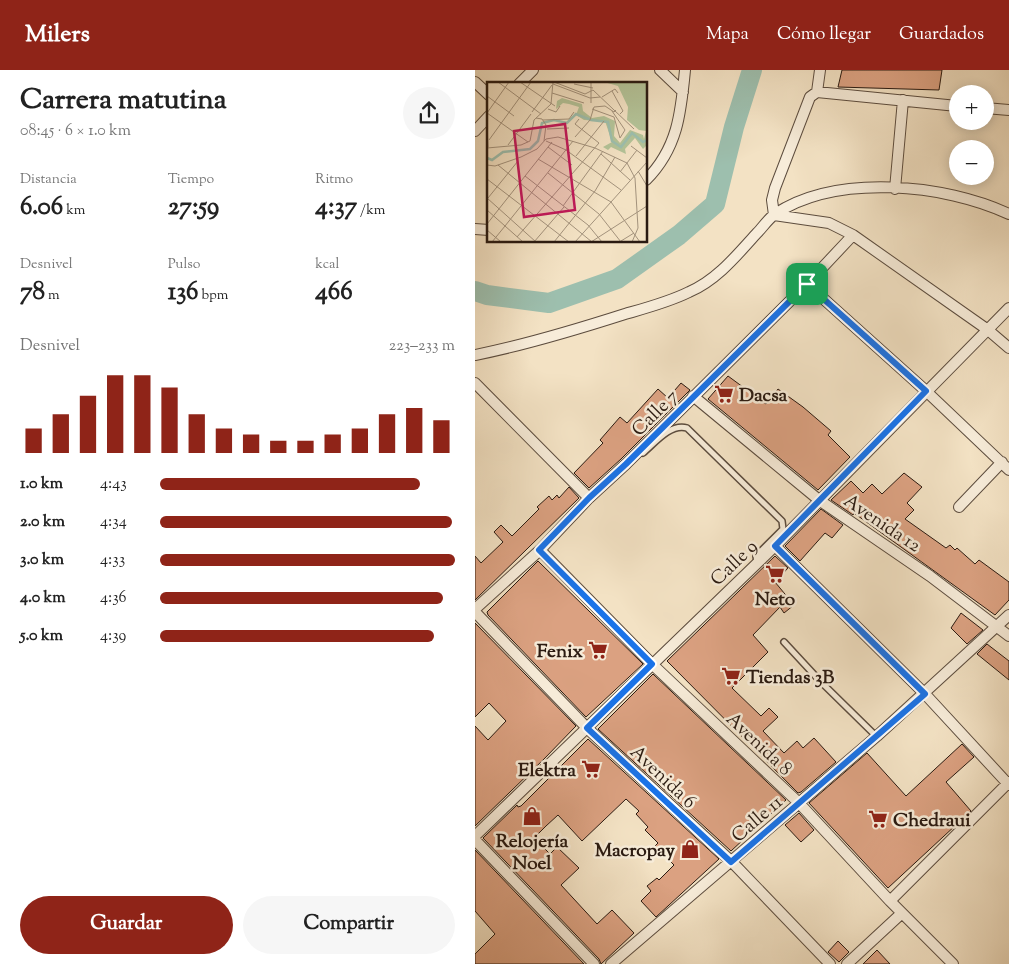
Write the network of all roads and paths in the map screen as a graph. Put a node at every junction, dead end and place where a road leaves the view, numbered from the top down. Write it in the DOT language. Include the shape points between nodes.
graph roads {
  1 [pos="533,70"];
  2 [pos="660,70"];
  3 [pos="685,70"];
  4 [pos="820,70"];
  5 [pos="475,82"];
  6 [pos="521,82"];
  7 [pos="683,92"];
  8 [pos="817,92"];
  9 [pos="487,93"];
  10 [pos="903,100"];
  11 [pos="949,105"];
  12 [pos="994,109"];
  13 [pos="1009,110"];
  14 [pos="487,118"];
  15 [pos="475,131"];
  16 [pos="647,179"];
  17 [pos="895,188"];
  18 [pos="1009,214"];
  19 [pos="774,215"];
  20 [pos="853,235"];
  21 [pos="807,284"];
  22 [pos="1009,308"];
  23 [pos="988,330"];
  24 [pos="1009,348"];
  25 [pos="475,356"];
  26 [pos="477,389"];
  27 [pos="926,391"];
  28 [pos="693,396"];
  29 [pos="1002,462"];
  30 [pos="626,464"];
  31 [pos="1009,470"];
  32 [pos="589,498"];
  33 [pos="819,500"];
  34 [pos="959,508"];
  35 [pos="775,546"];
  36 [pos="539,550"];
  37 [pos="757,563"];
  38 [pos="475,610"];
  39 [pos="1009,615"];
  40 [pos="996,627"];
  41 [pos="1009,636"];
  42 [pos="784,642"];
  43 [pos="652,664"];
  44 [pos="925,694"];
  45 [pos="587,728"];
  46 [pos="877,736"];
  47 [pos="1009,783"];
  48 [pos="799,804"];
  49 [pos="475,836"];
  50 [pos="475,840"];
  51 [pos="731,862"];
  52 [pos="890,901"];
  53 [pos="902,913"];
  54 [pos="595,964"];
  55 [pos="611,964"];
  56 [pos="830,964"];
  57 [pos="847,964"];
  58 [pos="953,964"];
  1 -- 6 [label="street"];
  2 -- 7 [label="street"];
  3 -- 7 [label="street"];
  4 -- 8 [label="street"];
  5 -- 9 [label="street"];
  7 -- 16 [label="street" via="677,129 667,154"];
  8 -- 10 [label="street"];
  8 -- 19 [label="street" via="810,97 775,188 772,200"];
  10 -- 11 [label="street"];
  10 -- 17 [label="street"];
  12 -- 13 [label="street"];
  14 -- 15 [label="street"];
  17 -- 18 [label="street" via="948,194"];
  17 -- 19 [label="street" via="849,188 825,192"];
  19 -- 20 [label="street" via="829,223"];
  19 -- 25 [label="street" via="721,272 690,292 587,326"];
  20 -- 21 [label="street, Calle 7"];
  20 -- 23 [label="street"];
  21 -- 27 [label="street"];
  21 -- 28 [label="street, Calle 7"];
  22 -- 23 [label="street, Calle 9"];
  23 -- 24 [label="street"];
  23 -- 27 [label="street, Calle 9"];
  26 -- 32 [label="street"];
  27 -- 29 [label="street"];
  27 -- 33 [label="street, Calle 9"];
  28 -- 30 [label="street, Calle 7"];
  28 -- 33 [label="street, Avenida 12"];
  29 -- 31 [label="street"];
  29 -- 34 [label="street"];
  30 -- 32 [label="street, Calle 7"];
  30 -- 37 [label="lane" via="632,463 669,431 687,428 782,521 783,529 756,556"];
  32 -- 36 [label="street, Calle 7"];
  33 -- 35 [label="street, Calle 9"];
  33 -- 40 [label="street, Avenida 12" via="930,576"];
  35 -- 37 [label="street, Calle 9"];
  35 -- 44 [label="street"];
  36 -- 38 [label="street, Calle 7"];
  36 -- 43 [label="street, Avenida 8"];
  37 -- 43 [label="street, Calle 9"];
  38 -- 45 [label="street, Avenida 6"];
  39 -- 40 [label="street, Calle 11"];
  40 -- 41 [label="street, Avenida 12"];
  40 -- 44 [label="street, Calle 11"];
  42 -- 46 [label="lane"];
  43 -- 45 [label="street, Calle 9"];
  43 -- 48 [label="street, Avenida 8"];
  44 -- 46 [label="street, Calle 11"];
  44 -- 47 [label="street"];
  45 -- 49 [label="street, Calle 9"];
  45 -- 51 [label="street, Avenida 6"];
  46 -- 48 [label="street, Calle 11"];
  47 -- 52 [label="street"];
  48 -- 51 [label="street, Calle 11"];
  48 -- 52 [label="street, Avenida 8"];
  50 -- 54 [label="street"];
  51 -- 55 [label="street, Calle 11"];
  51 -- 56 [label="street, Avenida 6"];
  52 -- 53 [label="street, Avenida 8"];
  53 -- 57 [label="street"];
  53 -- 58 [label="street, Avenida 8"];
}
